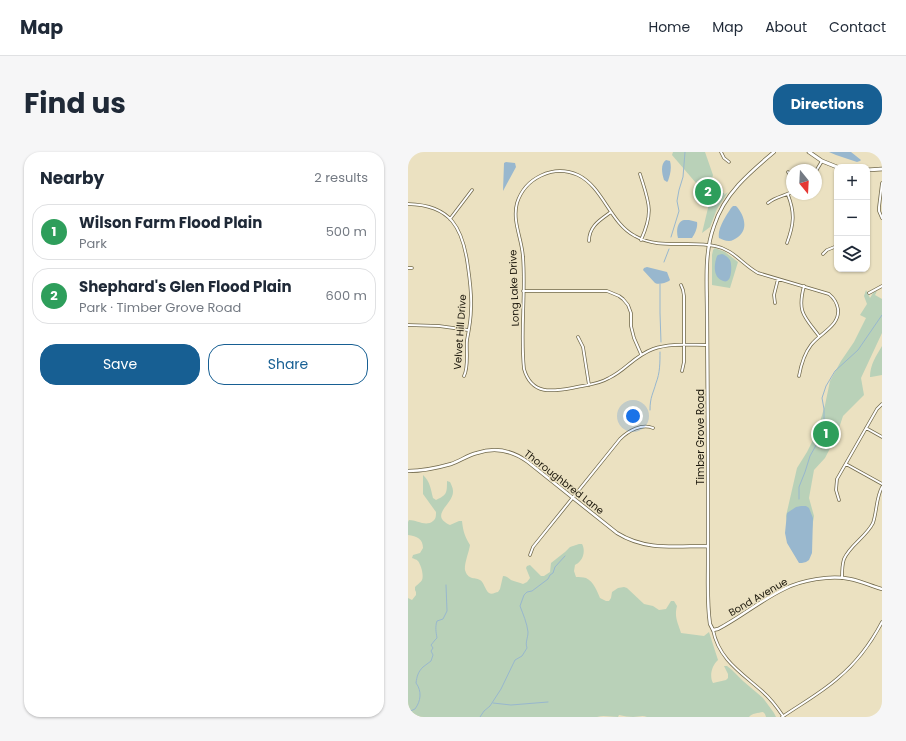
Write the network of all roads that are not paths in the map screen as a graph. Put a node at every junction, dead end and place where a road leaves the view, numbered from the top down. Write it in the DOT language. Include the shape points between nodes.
graph roads {
  1 [pos="721,152"];
  2 [pos="774,152"];
  3 [pos="809,152"];
  4 [pos="822,161"];
  5 [pos="729,162"];
  6 [pos="820,164"];
  7 [pos="834,166"];
  8 [pos="882,169"];
  9 [pos="870,170"];
  10 [pos="640,174"];
  11 [pos="882,183"];
  12 [pos="882,188"];
  13 [pos="472,190"];
  14 [pos="786,196"];
  15 [pos="790,200"];
  16 [pos="768,203"];
  17 [pos="408,204"];
  18 [pos="611,212"];
  19 [pos="882,218"];
  20 [pos="450,219"];
  21 [pos="641,240"];
  22 [pos="589,241"];
  23 [pos="787,243"];
  24 [pos="709,245"];
  25 [pos="834,247"];
  26 [pos="823,254"];
  27 [pos="408,268"];
  28 [pos="412,268"];
  29 [pos="778,279"];
  30 [pos="681,286"];
  31 [pos="804,286"];
  32 [pos="882,286"];
  33 [pos="523,291"];
  34 [pos="870,293"];
  35 [pos="775,302"];
  36 [pos="408,325"];
  37 [pos="469,330"];
  38 [pos="819,336"];
  39 [pos="578,337"];
  40 [pos="684,345"];
  41 [pos="707,345"];
  42 [pos="641,355"];
  43 [pos="682,371"];
  44 [pos="464,376"];
  45 [pos="799,376"];
  46 [pos="589,385"];
  47 [pos="882,404"];
  48 [pos="653,428"];
  49 [pos="866,428"];
  50 [pos="882,437"];
  51 [pos="846,464"];
  52 [pos="408,471"];
  53 [pos="882,485"];
  54 [pos="573,498"];
  55 [pos="839,500"];
  56 [pos="708,546"];
  57 [pos="530,556"];
  58 [pos="842,578"];
  59 [pos="882,589"];
  60 [pos="882,622"];
  61 [pos="713,630"];
  62 [pos="783,717"];
  1 -- 5 [label="street"];
  2 -- 24 [label="street, Timber Grove Road" via="745,177 725,202 717,217"];
  3 -- 4 [label="main road"];
  4 -- 6 [label="street"];
  4 -- 7 [label="main road"];
  8 -- 9 [label="main road"];
  10 -- 21 [label="street" via="650,212"];
  11 -- 12 [label="street"];
  12 -- 19 [label="street" via="879,207"];
  13 -- 20 [label="street"];
  14 -- 16 [label="street"];
  15 -- 23 [label="street" via="793,218"];
  17 -- 20 [label="street, Velvet Hill Drive" via="429,206"];
  18 -- 21 [label="street, Long Lake Drive" via="625,229"];
  18 -- 22 [label="street" via="594,226"];
  18 -- 33 [label="street, Long Lake Drive" via="590,184 573,173 548,173 529,184 519,199 516,214 523,254"];
  20 -- 37 [label="street, Velvet Hill Drive" via="462,237 466,252 472,297"];
  21 -- 24 [label="street, Long Lake Drive" via="660,244"];
  24 -- 29 [label="street, Long Lake Drive" via="719,246 754,270"];
  24 -- 41 [label="street, Timber Grove Road"];
  25 -- 26 [label="street"];
  27 -- 28 [label="street"];
  29 -- 31 [label="street, Long Lake Drive"];
  29 -- 35 [label="street"];
  30 -- 40 [label="street" via="684,293"];
  31 -- 38 [label="street" via="800,302 802,311"];
  31 -- 38 [label="street, Long Lake Drive" via="829,294 837,306 836,320"];
  32 -- 34 [label="street"];
  33 -- 42 [label="street" via="607,291 615,294 630,310 634,338"];
  33 -- 46 [label="street, Long Lake Drive" via="523,363 528,378 534,386 548,391"];
  36 -- 37 [label="street"];
  37 -- 44 [label="street, Velvet Hill Drive"];
  38 -- 45 [label="street, Long Lake Drive" via="805,354"];
  39 -- 46 [label="street" via="583,347"];
  40 -- 41 [label="street, Long Lake Drive"];
  40 -- 42 [label="street, Long Lake Drive" via="661,347"];
  40 -- 43 [label="street"];
  41 -- 56 [label="street, Timber Grove Road"];
  42 -- 46 [label="street, Long Lake Drive" via="612,377"];
  47 -- 49 [label="street"];
  48 -- 54 [label="street" via="636,428 623,436"];
  49 -- 50 [label="street"];
  49 -- 51 [label="street"];
  51 -- 53 [label="street"];
  51 -- 55 [label="street" via="836,483"];
  52 -- 54 [label="street, Thoroughbred Lane" via="429,470 483,451 504,451 523,458"];
  53 -- 58 [label="street" via="872,523 866,534 849,551 843,566"];
  54 -- 56 [label="street, Thoroughbred Lane" via="617,533 634,542 652,546"];
  54 -- 57 [label="street" via="533,547"];
  56 -- 61 [label="street, Timber Grove Road" via="709,614"];
  58 -- 59 [label="street, Bond Avenue"];
  58 -- 61 [label="street, Bond Avenue" via="823,578 790,586 726,625"];
  60 -- 62 [label="street" via="863,652 840,677"];
  61 -- 62 [label="street, Timber Grove Road" via="717,645 730,663 766,695"];
}
